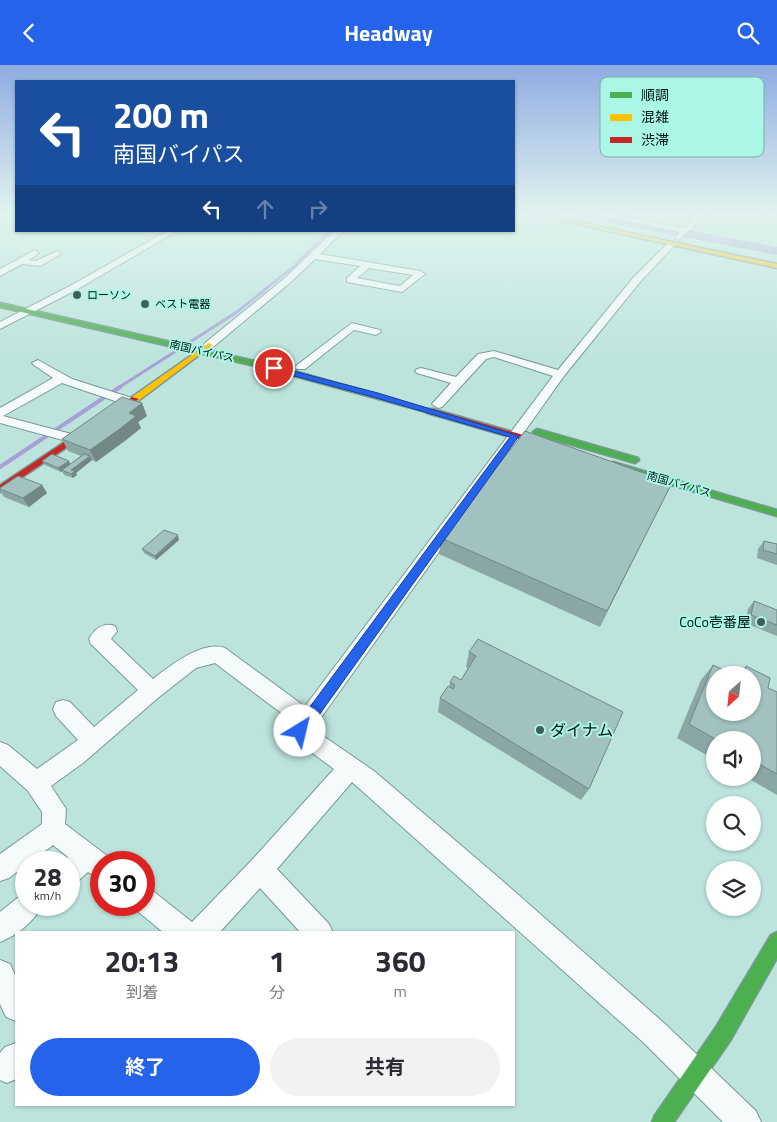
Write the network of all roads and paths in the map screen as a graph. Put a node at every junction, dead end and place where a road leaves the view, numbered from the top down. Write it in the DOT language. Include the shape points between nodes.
graph roads {
  1 [pos="19,262"];
  2 [pos="117,262"];
  3 [pos="308,262"];
  4 [pos="352,262"];
  5 [pos="652,262"];
  6 [pos="760,262"];
  7 [pos="368,265"];
  8 [pos="777,266"];
  9 [pos="2,271"];
  10 [pos="0,297"];
  11 [pos="0,305"];
  12 [pos="38,306"];
  13 [pos="27,311"];
  14 [pos="0,325"];
  15 [pos="376,331"];
  16 [pos="205,348"];
  17 [pos="38,363"];
  18 [pos="301,367"];
  19 [pos="421,371"];
  20 [pos="560,374"];
  21 [pos="62,378"];
  22 [pos="460,382"];
  23 [pos="131,402"];
  24 [pos="438,404"];
  25 [pos="0,413"];
  26 [pos="0,419"];
  27 [pos="518,432"];
  28 [pos="74,439"];
  29 [pos="0,489"];
  30 [pos="777,501"];
  31 [pos="777,513"];
  32 [pos="108,631"];
  33 [pos="152,691"];
  34 [pos="63,709"];
  35 [pos="300,731"];
  36 [pos="93,741"];
  37 [pos="0,752"];
  38 [pos="351,767"];
  39 [pos="36,783"];
  40 [pos="53,830"];
  41 [pos="90,859"];
  42 [pos="0,869"];
  43 [pos="260,870"];
  44 [pos="155,911"];
  45 [pos="16,916"];
  46 [pos="0,929"];
  47 [pos="172,929"];
  48 [pos="202,931"];
  49 [pos="318,931"];
  50 [pos="777,941"];
  51 [pos="0,974"];
  52 [pos="15,1005"];
  53 [pos="697,1075"];
  54 [pos="662,1122"];
  55 [pos="745,1122"];
  1 -- 9 [label="street"];
  2 -- 12 [label="street"];
  3 -- 16 [label="street"];
  4 -- 7 [label="street"];
  5 -- 20 [label="street" via="572,364"];
  6 -- 8 [label="main road"];
  7 -- 7 [label="street" via="394,269 420,274 402,289 350,279"];
  10 -- 12 [label="main road, 南国バイパス"];
  11 -- 13 [label="main road, 南国バイパス"];
  12 -- 13 [label="street"];
  12 -- 16 [label="main road, 南国バイパス"];
  13 -- 14 [label="street"];
  13 -- 16 [label="main road, 南国バイパス"];
  15 -- 18 [label="street" via="352,326"];
  16 -- 18 [label="main road, 南国バイパス"];
  16 -- 23 [label="main road"];
  16 -- 27 [label="main road, 南国バイパス"];
  17 -- 21 [label="street"];
  18 -- 24 [label="main road, 南国バイパス"];
  19 -- 22 [label="street"];
  20 -- 22 [label="street" via="494,354 482,356"];
  20 -- 27 [label="street"];
  21 -- 23 [label="street"];
  21 -- 25 [label="street"];
  22 -- 24 [label="street"];
  23 -- 28 [label="main road"];
  24 -- 27 [label="main road, 南国バイパス"];
  26 -- 28 [label="street"];
  27 -- 30 [label="main road, 南国バイパス"];
  27 -- 31 [label="main road, 南国バイパス"];
  27 -- 35 [label="street"];
  28 -- 29 [label="main road"];
  32 -- 33 [label="street" via="98,639"];
  33 -- 35 [label="street" via="190,662 218,654 293,710"];
  33 -- 36 [label="street"];
  34 -- 36 [label="street"];
  35 -- 38 [label="street"];
  36 -- 39 [label="street"];
  37 -- 39 [label="street"];
  38 -- 43 [label="street"];
  38 -- 53 [label="street" via="489,886"];
  39 -- 40 [label="street" via="54,809"];
  40 -- 41 [label="street"];
  40 -- 42 [label="street"];
  43 -- 48 [label="street"];
  43 -- 49 [label="street"];
  44 -- 47 [label="street"];
  45 -- 46 [label="street"];
  50 -- 53 [label="main road" via="758,979"];
  51 -- 52 [label="street"];
  53 -- 54 [label="main road"];
  53 -- 55 [label="street"];
}
